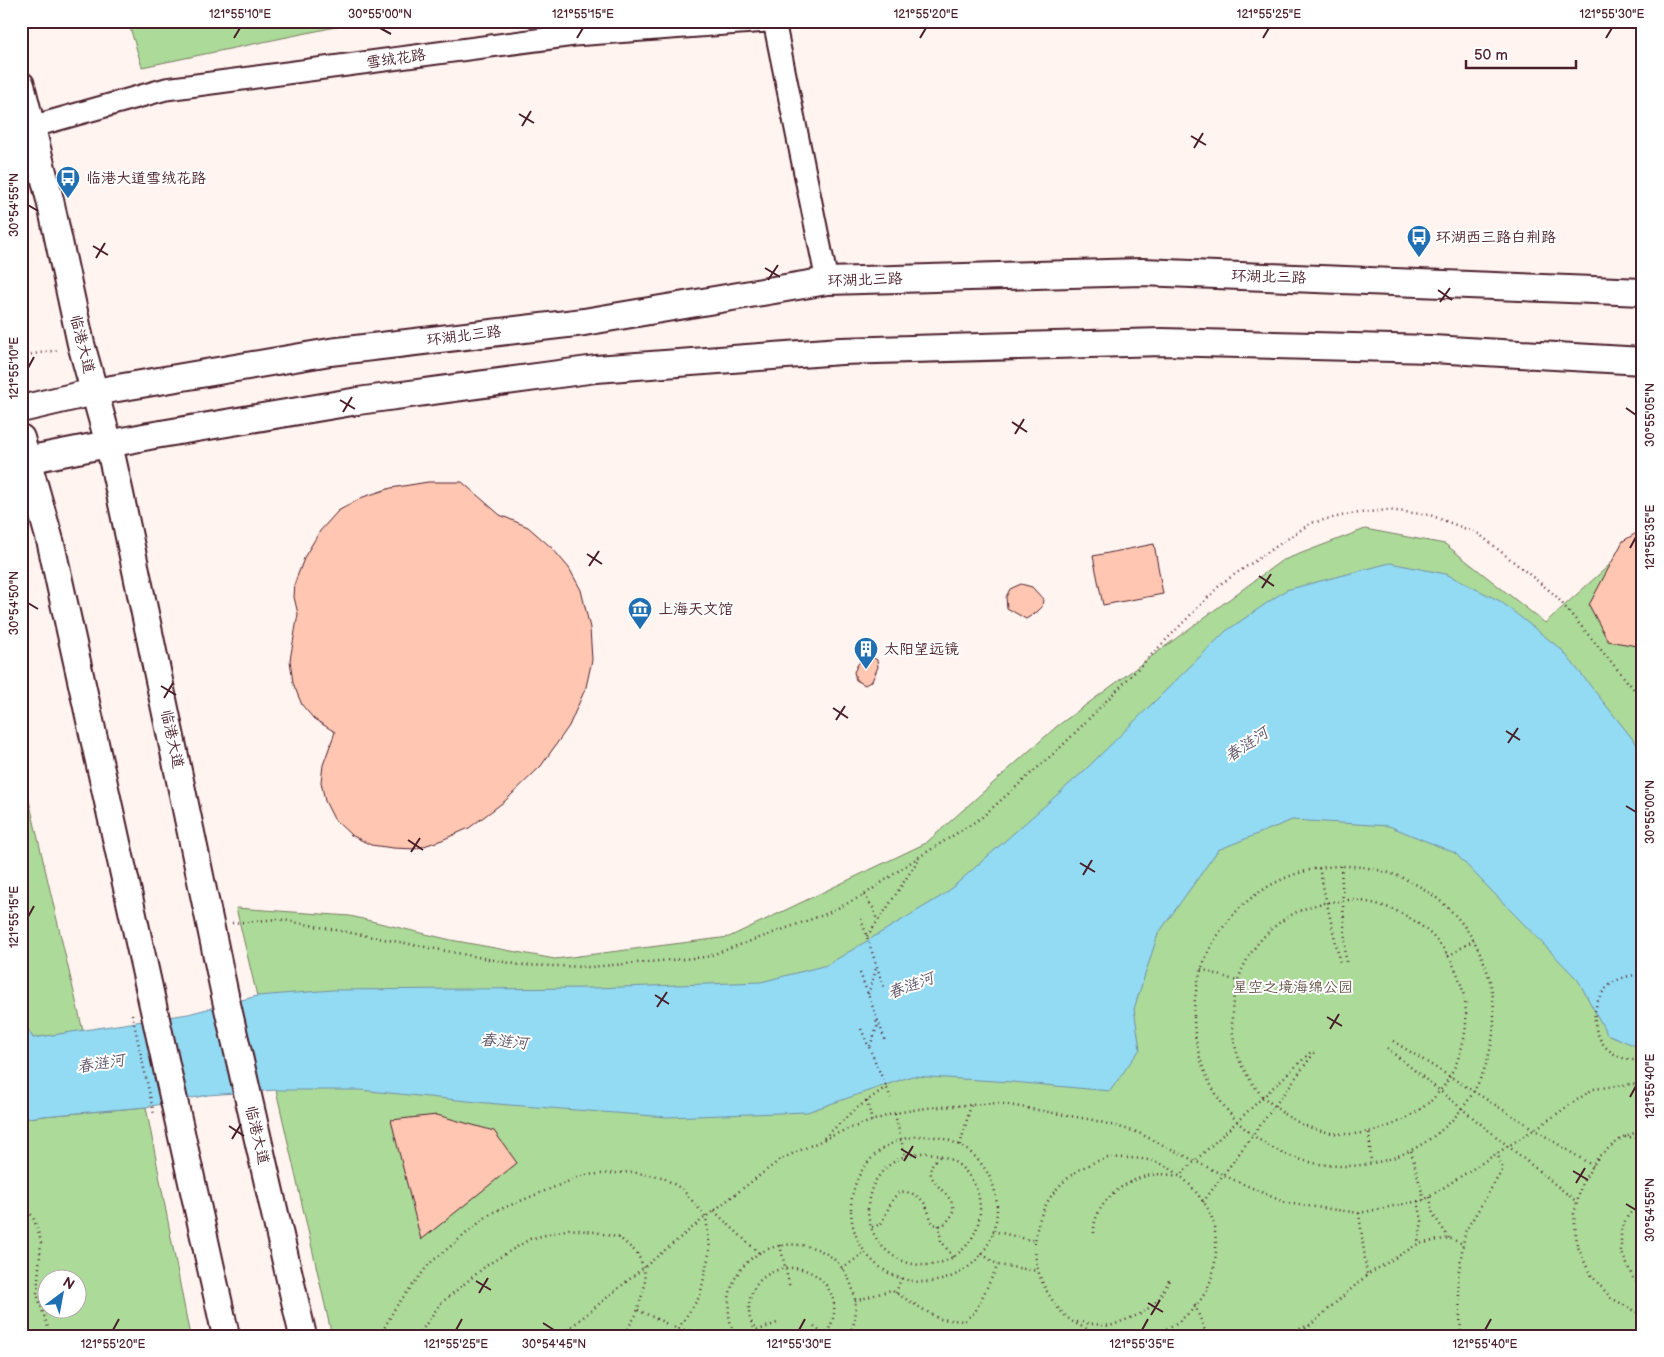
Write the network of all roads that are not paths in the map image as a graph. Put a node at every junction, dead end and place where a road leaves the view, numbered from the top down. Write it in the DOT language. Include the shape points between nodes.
graph roads {
  1 [pos="767,21"];
  2 [pos="774,21"];
  3 [pos="21,85"];
  4 [pos="31,126"];
  5 [pos="827,281"];
  6 [pos="1643,292"];
  7 [pos="1643,361"];
  8 [pos="94,392"];
  9 [pos="21,409"];
  10 [pos="109,444"];
  11 [pos="23,453"];
  12 [pos="226,1336"];
  13 [pos="303,1336"];
  1 -- 4 [label="street, 雪绒花路" via="574,35 166,89"];
  2 -- 5 [label="street"];
  3 -- 4 [label="main road, 临港大道"];
  4 -- 8 [label="main road, 临港大道"];
  5 -- 6 [label="main road, 环湖北三路" via="1142,272"];
  5 -- 8 [label="main road, 环湖北三路" via="584,322 330,352"];
  7 -- 10 [label="main road" via="1432,349 1162,342 842,351 596,369 358,401"];
  8 -- 9 [label="main road, 环湖北三路"];
  8 -- 10 [label="main road, 临港大道"];
  10 -- 11 [label="main road"];
  10 -- 13 [label="main road, 临港大道" via="226,1000"];
  11 -- 12 [label="main road" via="50,544 164,1111"];
}
